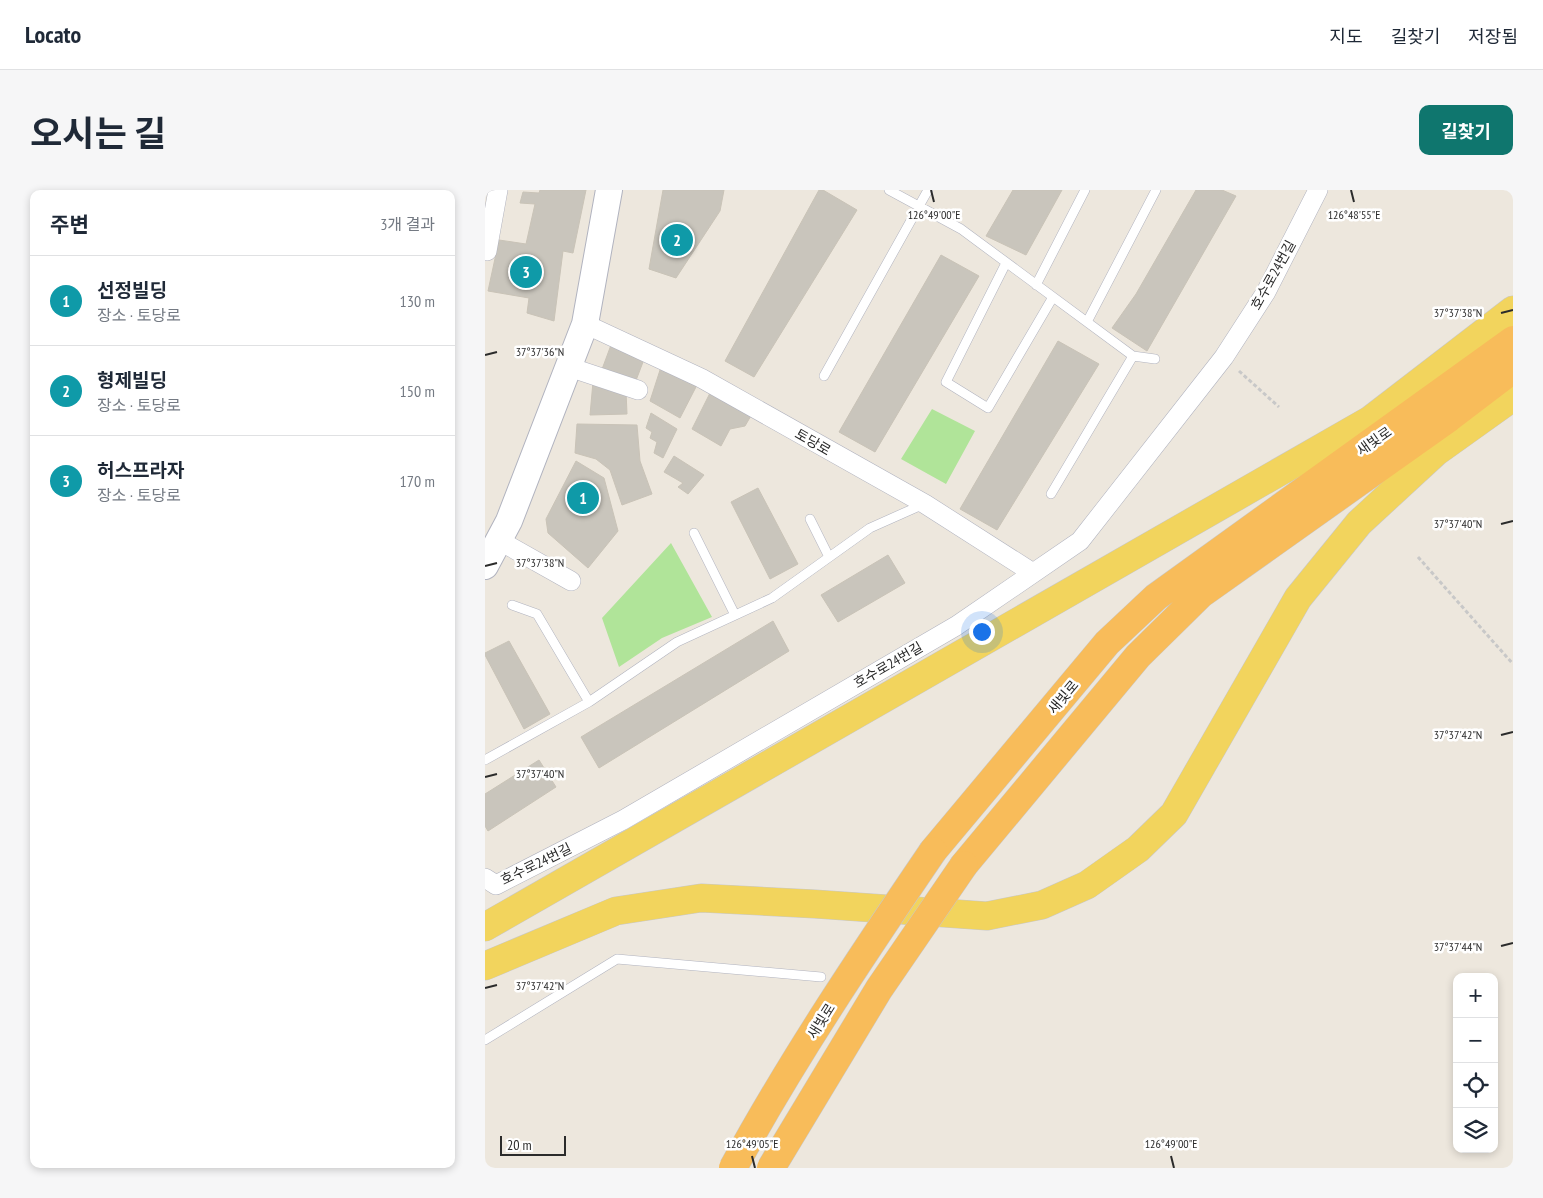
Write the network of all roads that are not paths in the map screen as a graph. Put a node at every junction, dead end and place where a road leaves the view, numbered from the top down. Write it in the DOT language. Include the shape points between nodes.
graph roads {
  1 [pos="498,190"];
  2 [pos="609,190"];
  3 [pos="889,190"];
  4 [pos="928,190"];
  5 [pos="1085,190"];
  6 [pos="1156,190"];
  7 [pos="1318,190"];
  8 [pos="919,206"];
  9 [pos="487,251"];
  10 [pos="1006,262"];
  11 [pos="1036,285"];
  12 [pos="1053,297"];
  13 [pos="1513,310"];
  14 [pos="1087,322"];
  15 [pos="585,324"];
  16 [pos="1513,340"];
  17 [pos="1133,356"];
  18 [pos="1155,358"];
  19 [pos="569,367"];
  20 [pos="1513,369"];
  21 [pos="824,376"];
  22 [pos="638,390"];
  23 [pos="1513,397"];
  24 [pos="1051,494"];
  25 [pos="925,504"];
  26 [pos="810,519"];
  27 [pos="694,533"];
  28 [pos="500,541"];
  29 [pos="829,557"];
  30 [pos="486,564"];
  31 [pos="1033,573"];
  32 [pos="571,581"];
  33 [pos="512,605"];
  34 [pos="735,615"];
  35 [pos="589,702"];
  36 [pos="485,760"];
  37 [pos="485,878"];
  38 [pos="485,927"];
  39 [pos="485,966"];
  40 [pos="821,977"];
  41 [pos="485,1040"];
  42 [pos="733,1168"];
  43 [pos="771,1168"];
  1 -- 9 [label="street"];
  2 -- 15 [label="main road"];
  3 -- 8 [label="lane"];
  4 -- 8 [label="lane"];
  5 -- 11 [label="lane"];
  6 -- 14 [label="lane"];
  7 -- 31 [label="street, 호수로24번길" via="1266,292 1224,357 1080,541"];
  8 -- 10 [label="lane" via="961,229"];
  8 -- 21 [label="lane"];
  10 -- 11 [label="lane"];
  10 -- 12 [label="lane" via="946,382 988,408"];
  11 -- 12 [label="lane"];
  12 -- 14 [label="lane"];
  13 -- 38 [label="main road" via="1370,420"];
  14 -- 17 [label="lane"];
  15 -- 19 [label="main road"];
  15 -- 25 [label="street, 토당로" via="701,378"];
  16 -- 42 [label="highway, 새빛로, bridge" via="1156,597 1107,643 933,851 850,973 755,1126"];
  17 -- 18 [label="lane"];
  17 -- 24 [label="lane"];
  19 -- 22 [label="street"];
  19 -- 28 [label="main road"];
  20 -- 43 [label="highway, 새빛로, bridge" via="1201,594 1138,656 964,865 879,989"];
  23 -- 39 [label="main road" via="1436,452 1359,523 1298,598 1174,814 1138,849 1087,885 1043,905 987,916 701,898 616,911"];
  25 -- 29 [label="lane" via="870,528"];
  25 -- 31 [label="street, 토당로"];
  26 -- 29 [label="lane"];
  27 -- 34 [label="lane"];
  28 -- 30 [label="main road"];
  28 -- 32 [label="street"];
  29 -- 34 [label="lane" via="772,598"];
  31 -- 37 [label="street, 호수로24번길" via="956,626 623,820 496,885"];
  33 -- 35 [label="lane" via="537,614"];
  34 -- 35 [label="lane" via="677,642"];
  35 -- 36 [label="lane"];
  40 -- 41 [label="lane" via="617,959"];
}
